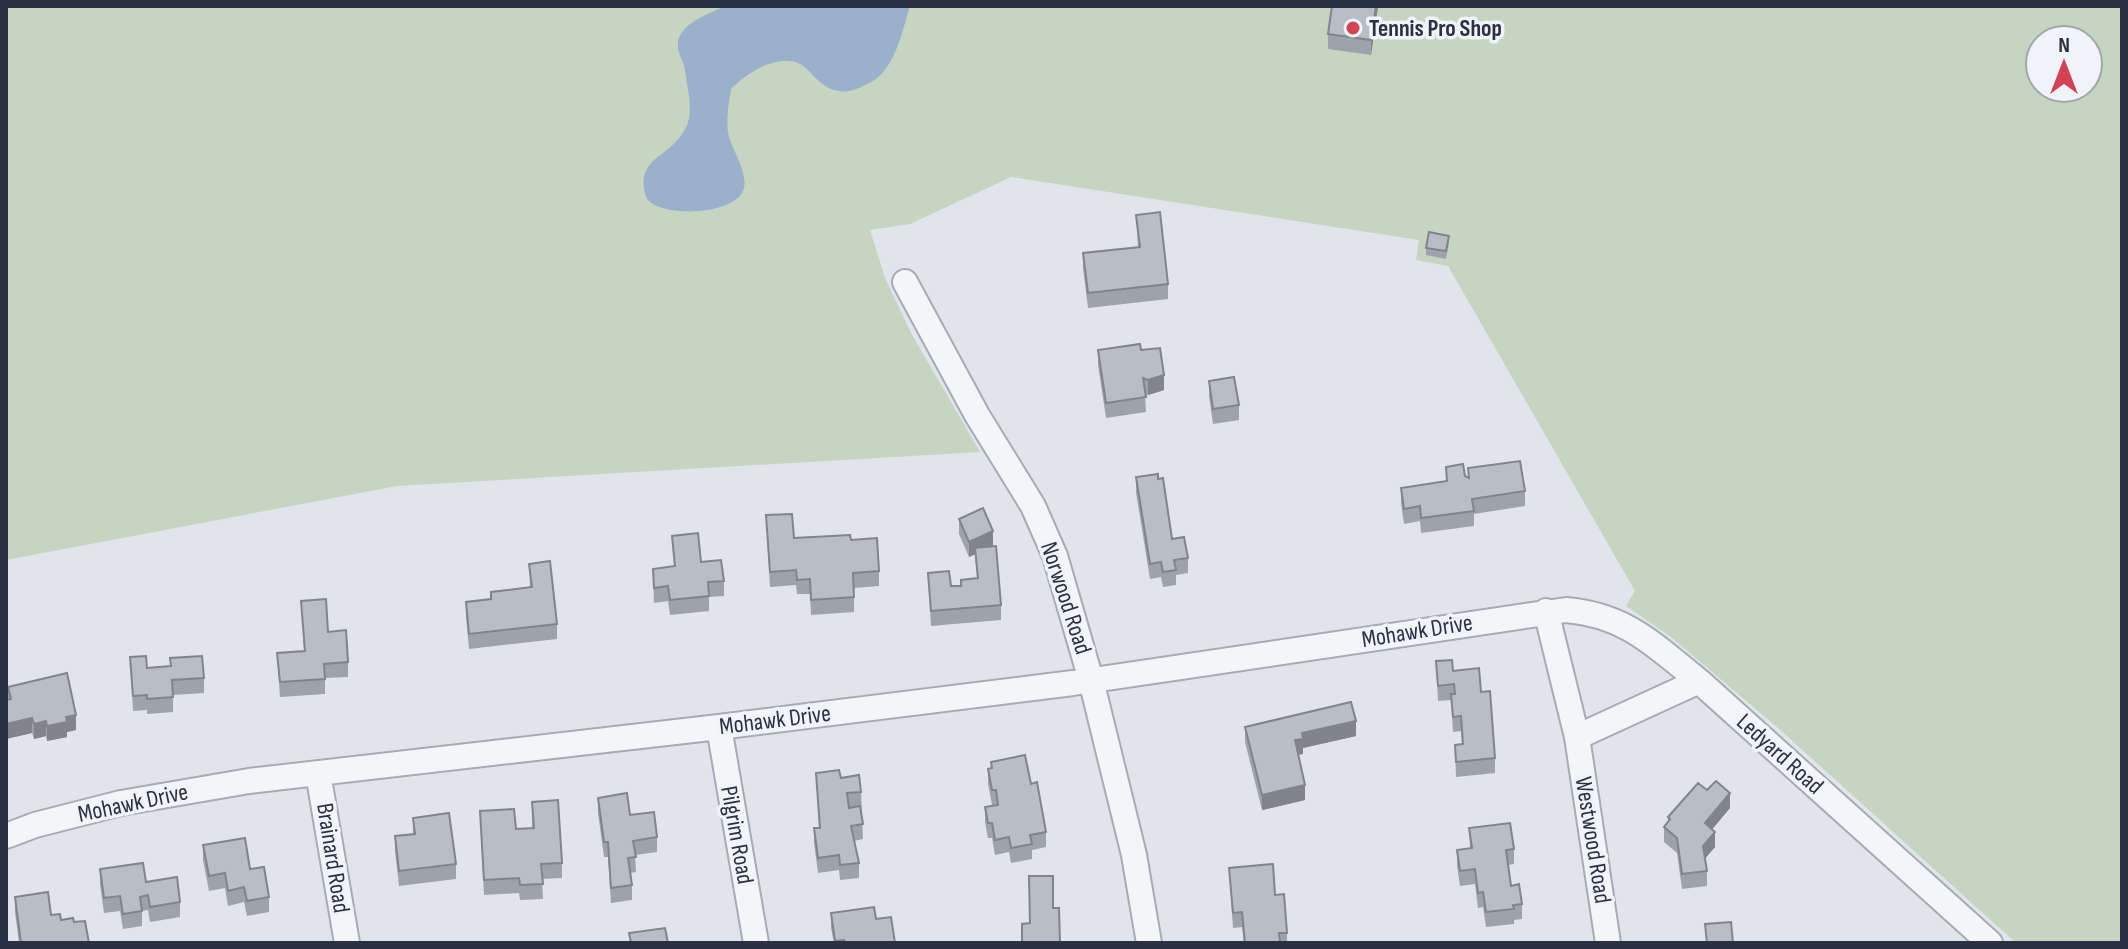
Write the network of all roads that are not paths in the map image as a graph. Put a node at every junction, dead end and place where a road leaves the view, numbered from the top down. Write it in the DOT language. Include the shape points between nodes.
graph roads {
  1 [pos="905,282"];
  2 [pos="1546,611"];
  3 [pos="1091,680"];
  4 [pos="1699,681"];
  5 [pos="719,727"];
  6 [pos="1577,737"];
  7 [pos="318,773"];
  8 [pos="6,836"];
  9 [pos="347,943"];
  10 [pos="756,943"];
  11 [pos="1149,943"];
  12 [pos="1608,943"];
  13 [pos="1990,943"];
  1 -- 3 [label="street, Norwood Road" via="1039,520 1067,592"];
  2 -- 3 [label="street, Mohawk Drive"];
  2 -- 4 [label="street, Ledyard Road" via="1597,613 1628,626"];
  2 -- 6 [label="street, Westwood Road"];
  3 -- 5 [label="street, Mohawk Drive"];
  3 -- 11 [label="street, Norwood Road" via="1134,855"];
  4 -- 6 [label="street"];
  4 -- 13 [label="street, Ledyard Road"];
  5 -- 7 [label="street, Mohawk Drive"];
  5 -- 10 [label="street, Pilgrim Road"];
  6 -- 12 [label="street, Westwood Road"];
  7 -- 8 [label="street, Mohawk Drive" via="121,803"];
  7 -- 9 [label="street, Brainard Road"];
}
